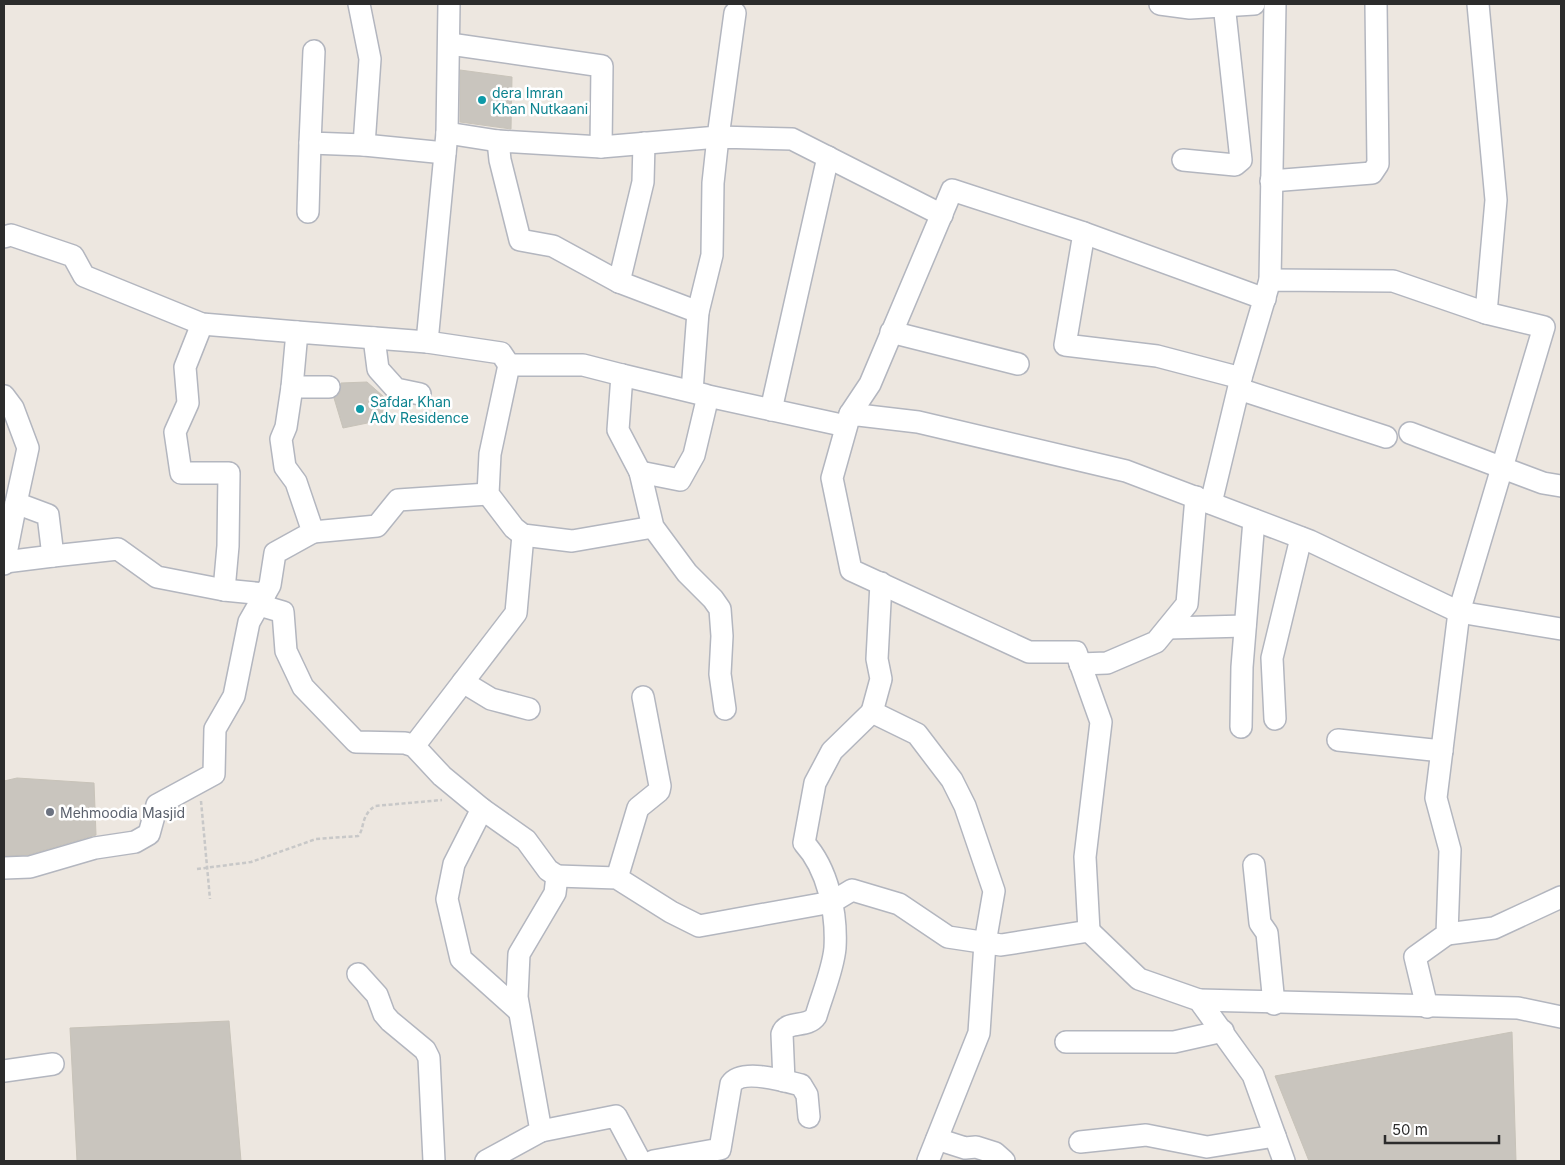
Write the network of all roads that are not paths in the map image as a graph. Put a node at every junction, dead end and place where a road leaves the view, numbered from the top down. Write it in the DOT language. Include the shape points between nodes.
graph roads {
  1 [pos="359,4"];
  2 [pos="449,4"];
  3 [pos="1160,4"];
  4 [pos="1254,4"];
  5 [pos="1275,4"];
  6 [pos="1376,4"];
  7 [pos="1478,4"];
  8 [pos="1224,5"];
  9 [pos="734,13"];
  10 [pos="450,44"];
  11 [pos="314,51"];
  12 [pos="718,137"];
  13 [pos="498,140"];
  14 [pos="310,143"];
  15 [pos="446,143"];
  16 [pos="644,143"];
  17 [pos="364,145"];
  18 [pos="601,147"];
  19 [pos="828,157"];
  20 [pos="1183,160"];
  21 [pos="1271,181"];
  22 [pos="308,212"];
  23 [pos="942,215"];
  24 [pos="6,230"];
  25 [pos="1084,233"];
  26 [pos="619,282"];
  27 [pos="1268,290"];
  28 [pos="698,312"];
  29 [pos="1486,313"];
  30 [pos="202,324"];
  31 [pos="1552,330"];
  32 [pos="297,332"];
  33 [pos="891,332"];
  34 [pos="374,338"];
  35 [pos="427,342"];
  36 [pos="1018,364"];
  37 [pos="509,366"];
  38 [pos="622,375"];
  39 [pos="1240,383"];
  40 [pos="292,387"];
  41 [pos="329,387"];
  42 [pos="700,393"];
  43 [pos="420,394"];
  44 [pos="4,396"];
  45 [pos="771,410"];
  46 [pos="848,420"];
  47 [pos="1410,433"];
  48 [pos="1386,437"];
  49 [pos="1500,468"];
  50 [pos="640,472"];
  51 [pos="1561,486"];
  52 [pos="488,494"];
  53 [pos="1203,500"];
  54 [pos="16,503"];
  55 [pos="1254,520"];
  56 [pos="653,526"];
  57 [pos="313,532"];
  58 [pos="523,535"];
  59 [pos="1301,538"];
  60 [pos="5,553"];
  61 [pos="52,556"];
  62 [pos="881,583"];
  63 [pos="224,590"];
  64 [pos="262,600"];
  65 [pos="1459,612"];
  66 [pos="1245,626"];
  67 [pos="1168,628"];
  68 [pos="1561,629"];
  69 [pos="1080,664"];
  70 [pos="463,682"];
  71 [pos="643,697"];
  72 [pos="529,709"];
  73 [pos="725,709"];
  74 [pos="872,712"];
  75 [pos="1275,719"];
  76 [pos="1241,726"];
  77 [pos="1338,740"];
  78 [pos="414,746"];
  79 [pos="1442,751"];
  80 [pos="476,803"];
  81 [pos="1254,866"];
  82 [pos="4,868"];
  83 [pos="557,876"];
  84 [pos="617,878"];
  85 [pos="1561,897"];
  86 [pos="832,902"];
  87 [pos="1089,931"];
  88 [pos="1448,934"];
  89 [pos="985,943"];
  90 [pos="358,974"];
  91 [pos="1199,1000"];
  92 [pos="1274,1004"];
  93 [pos="1427,1007"];
  94 [pos="519,1011"];
  95 [pos="1561,1017"];
  96 [pos="1223,1031"];
  97 [pos="1066,1042"];
  98 [pos="53,1064"];
  99 [pos="4,1072"];
  100 [pos="784,1081"];
  101 [pos="809,1117"];
  102 [pos="541,1130"];
  103 [pos="1275,1136"];
  104 [pos="937,1138"];
  105 [pos="1080,1142"];
  106 [pos="434,1161"];
  107 [pos="486,1161"];
  108 [pos="640,1161"];
  109 [pos="654,1161"];
  110 [pos="928,1161"];
  111 [pos="1004,1161"];
  112 [pos="1284,1161"];
  1 -- 17 [label="street" via="370,59"];
  2 -- 10 [label="street"];
  3 -- 8 [label="street" via="1190,8"];
  4 -- 8 [label="street"];
  5 -- 21 [label="street"];
  6 -- 21 [label="street" via="1376,169 1372,173"];
  7 -- 29 [label="street" via="1496,200"];
  8 -- 20 [label="street" via="1241,160 1235,165"];
  9 -- 12 [label="street"];
  10 -- 15 [label="street"];
  10 -- 18 [label="street" via="602,66"];
  11 -- 14 [label="street"];
  12 -- 16 [label="street"];
  12 -- 19 [label="street" via="792,139"];
  12 -- 28 [label="street" via="713,183 712,255"];
  13 -- 15 [label="street"];
  13 -- 18 [label="street"];
  13 -- 26 [label="street" via="520,240 553,246"];
  14 -- 17 [label="street"];
  14 -- 22 [label="street"];
  15 -- 17 [label="street"];
  15 -- 35 [label="street"];
  16 -- 18 [label="street"];
  16 -- 26 [label="street" via="644,182"];
  19 -- 23 [label="street"];
  19 -- 45 [label="street"];
  21 -- 27 [label="street"];
  23 -- 25 [label="street" via="952,190"];
  23 -- 33 [label="street"];
  24 -- 30 [label="street" via="73,256 84,276"];
  25 -- 27 [label="street"];
  25 -- 39 [label="street" via="1065,345 1157,356"];
  26 -- 28 [label="street"];
  27 -- 29 [label="street" via="1393,281"];
  27 -- 39 [label="street"];
  28 -- 42 [label="street"];
  29 -- 31 [label="street"];
  30 -- 32 [label="street"];
  30 -- 63 [label="street" via="186,367 188,403 175,432 181,474 229,473"];
  31 -- 49 [label="street"];
  32 -- 34 [label="street"];
  32 -- 40 [label="street"];
  33 -- 36 [label="street"];
  33 -- 46 [label="street" via="870,384"];
  34 -- 35 [label="street"];
  34 -- 43 [label="street" via="378,369 396,389"];
  35 -- 37 [label="street" via="501,353"];
  37 -- 38 [label="street" via="583,365"];
  37 -- 52 [label="street" via="490,454"];
  38 -- 42 [label="street"];
  38 -- 50 [label="street" via="618,430"];
  39 -- 48 [label="street"];
  39 -- 53 [label="street"];
  40 -- 41 [label="street"];
  40 -- 57 [label="street" via="286,427 280,439 285,467 296,482"];
  42 -- 45 [label="street"];
  42 -- 50 [label="street" via="694,455 680,480"];
  44 -- 54 [label="street" via="13,408 28,448"];
  45 -- 46 [label="street"];
  46 -- 53 [label="street" via="918,422 1126,471"];
  46 -- 62 [label="street" via="832,478 852,570"];
  47 -- 49 [label="street"];
  49 -- 51 [label="street"];
  49 -- 65 [label="street"];
  50 -- 56 [label="street"];
  52 -- 57 [label="street" via="398,500 377,526"];
  52 -- 58 [label="street"];
  53 -- 55 [label="street"];
  53 -- 67 [label="street" via="1187,604"];
  54 -- 60 [label="street"];
  54 -- 61 [label="street" via="48,515"];
  55 -- 59 [label="street"];
  55 -- 66 [label="street"];
  56 -- 58 [label="street" via="572,542"];
  56 -- 73 [label="street" via="687,573 720,609 720,674"];
  57 -- 64 [label="street" via="275,552 270,585"];
  58 -- 70 [label="street" via="516,613"];
  59 -- 65 [label="street"];
  59 -- 75 [label="street" via="1272,658"];
  60 -- 61 [label="street"];
  61 -- 63 [label="street" via="118,549 157,577"];
  62 -- 69 [label="street" via="1030,652 1076,652"];
  62 -- 74 [label="street" via="877,659 881,679"];
  63 -- 64 [label="street"];
  64 -- 78 [label="street" via="282,612 286,651 303,688 356,742"];
  64 -- 82 [label="street" via="249,622 234,696 215,729 214,774 157,806 149,834 135,842 95,848 30,867"];
  65 -- 68 [label="street"];
  65 -- 79 [label="street"];
  66 -- 67 [label="street"];
  66 -- 76 [label="street"];
  67 -- 69 [label="street" via="1156,642 1115,659"];
  69 -- 87 [label="street" via="1101,722 1085,856"];
  70 -- 72 [label="street" via="491,699"];
  70 -- 78 [label="street"];
  71 -- 84 [label="street" via="660,786 659,791 638,808"];
  74 -- 86 [label="street" via="832,751 815,784 804,843 816,856"];
  74 -- 89 [label="street" via="917,734 952,780 965,806 994,891"];
  77 -- 79 [label="street"];
  78 -- 80 [label="street" via="442,776"];
  79 -- 88 [label="street" via="1436,798 1450,850"];
  80 -- 83 [label="street" via="526,840 548,870"];
  80 -- 94 [label="street" via="454,864 447,900 461,959"];
  81 -- 92 [label="street" via="1260,923 1267,933"];
  83 -- 84 [label="street"];
  83 -- 94 [label="street" via="554,893 519,954 516,997"];
  84 -- 86 [label="street" via="670,912 699,926"];
  85 -- 88 [label="street" via="1494,928"];
  86 -- 89 [label="street" via="852,890 899,904 948,937"];
  86 -- 100 [label="street" via="835,949 816,1016 809,1023 784,1028"];
  87 -- 89 [label="street" via="1001,945"];
  87 -- 91 [label="street" via="1138,979"];
  88 -- 93 [label="street" via="1415,957"];
  89 -- 104 [label="street" via="979,1034"];
  90 -- 106 [label="street" via="377,995 384,1014 424,1050 428,1058"];
  91 -- 92 [label="street"];
  91 -- 96 [label="street"];
  92 -- 93 [label="street"];
  93 -- 95 [label="street" via="1518,1008"];
  94 -- 102 [label="street"];
  96 -- 97 [label="street" via="1174,1042"];
  96 -- 103 [label="street" via="1253,1074"];
  98 -- 99 [label="street"];
  100 -- 101 [label="street" via="801,1084 807,1095"];
  100 -- 109 [label="street" via="764,1076 734,1079 720,1149"];
  102 -- 107 [label="street"];
  102 -- 108 [label="street" via="616,1116"];
  103 -- 105 [label="street" via="1207,1148 1146,1136"];
  103 -- 112 [label="street"];
  104 -- 110 [label="street"];
  104 -- 111 [label="street" via="965,1148 976,1147 996,1153"];
}
